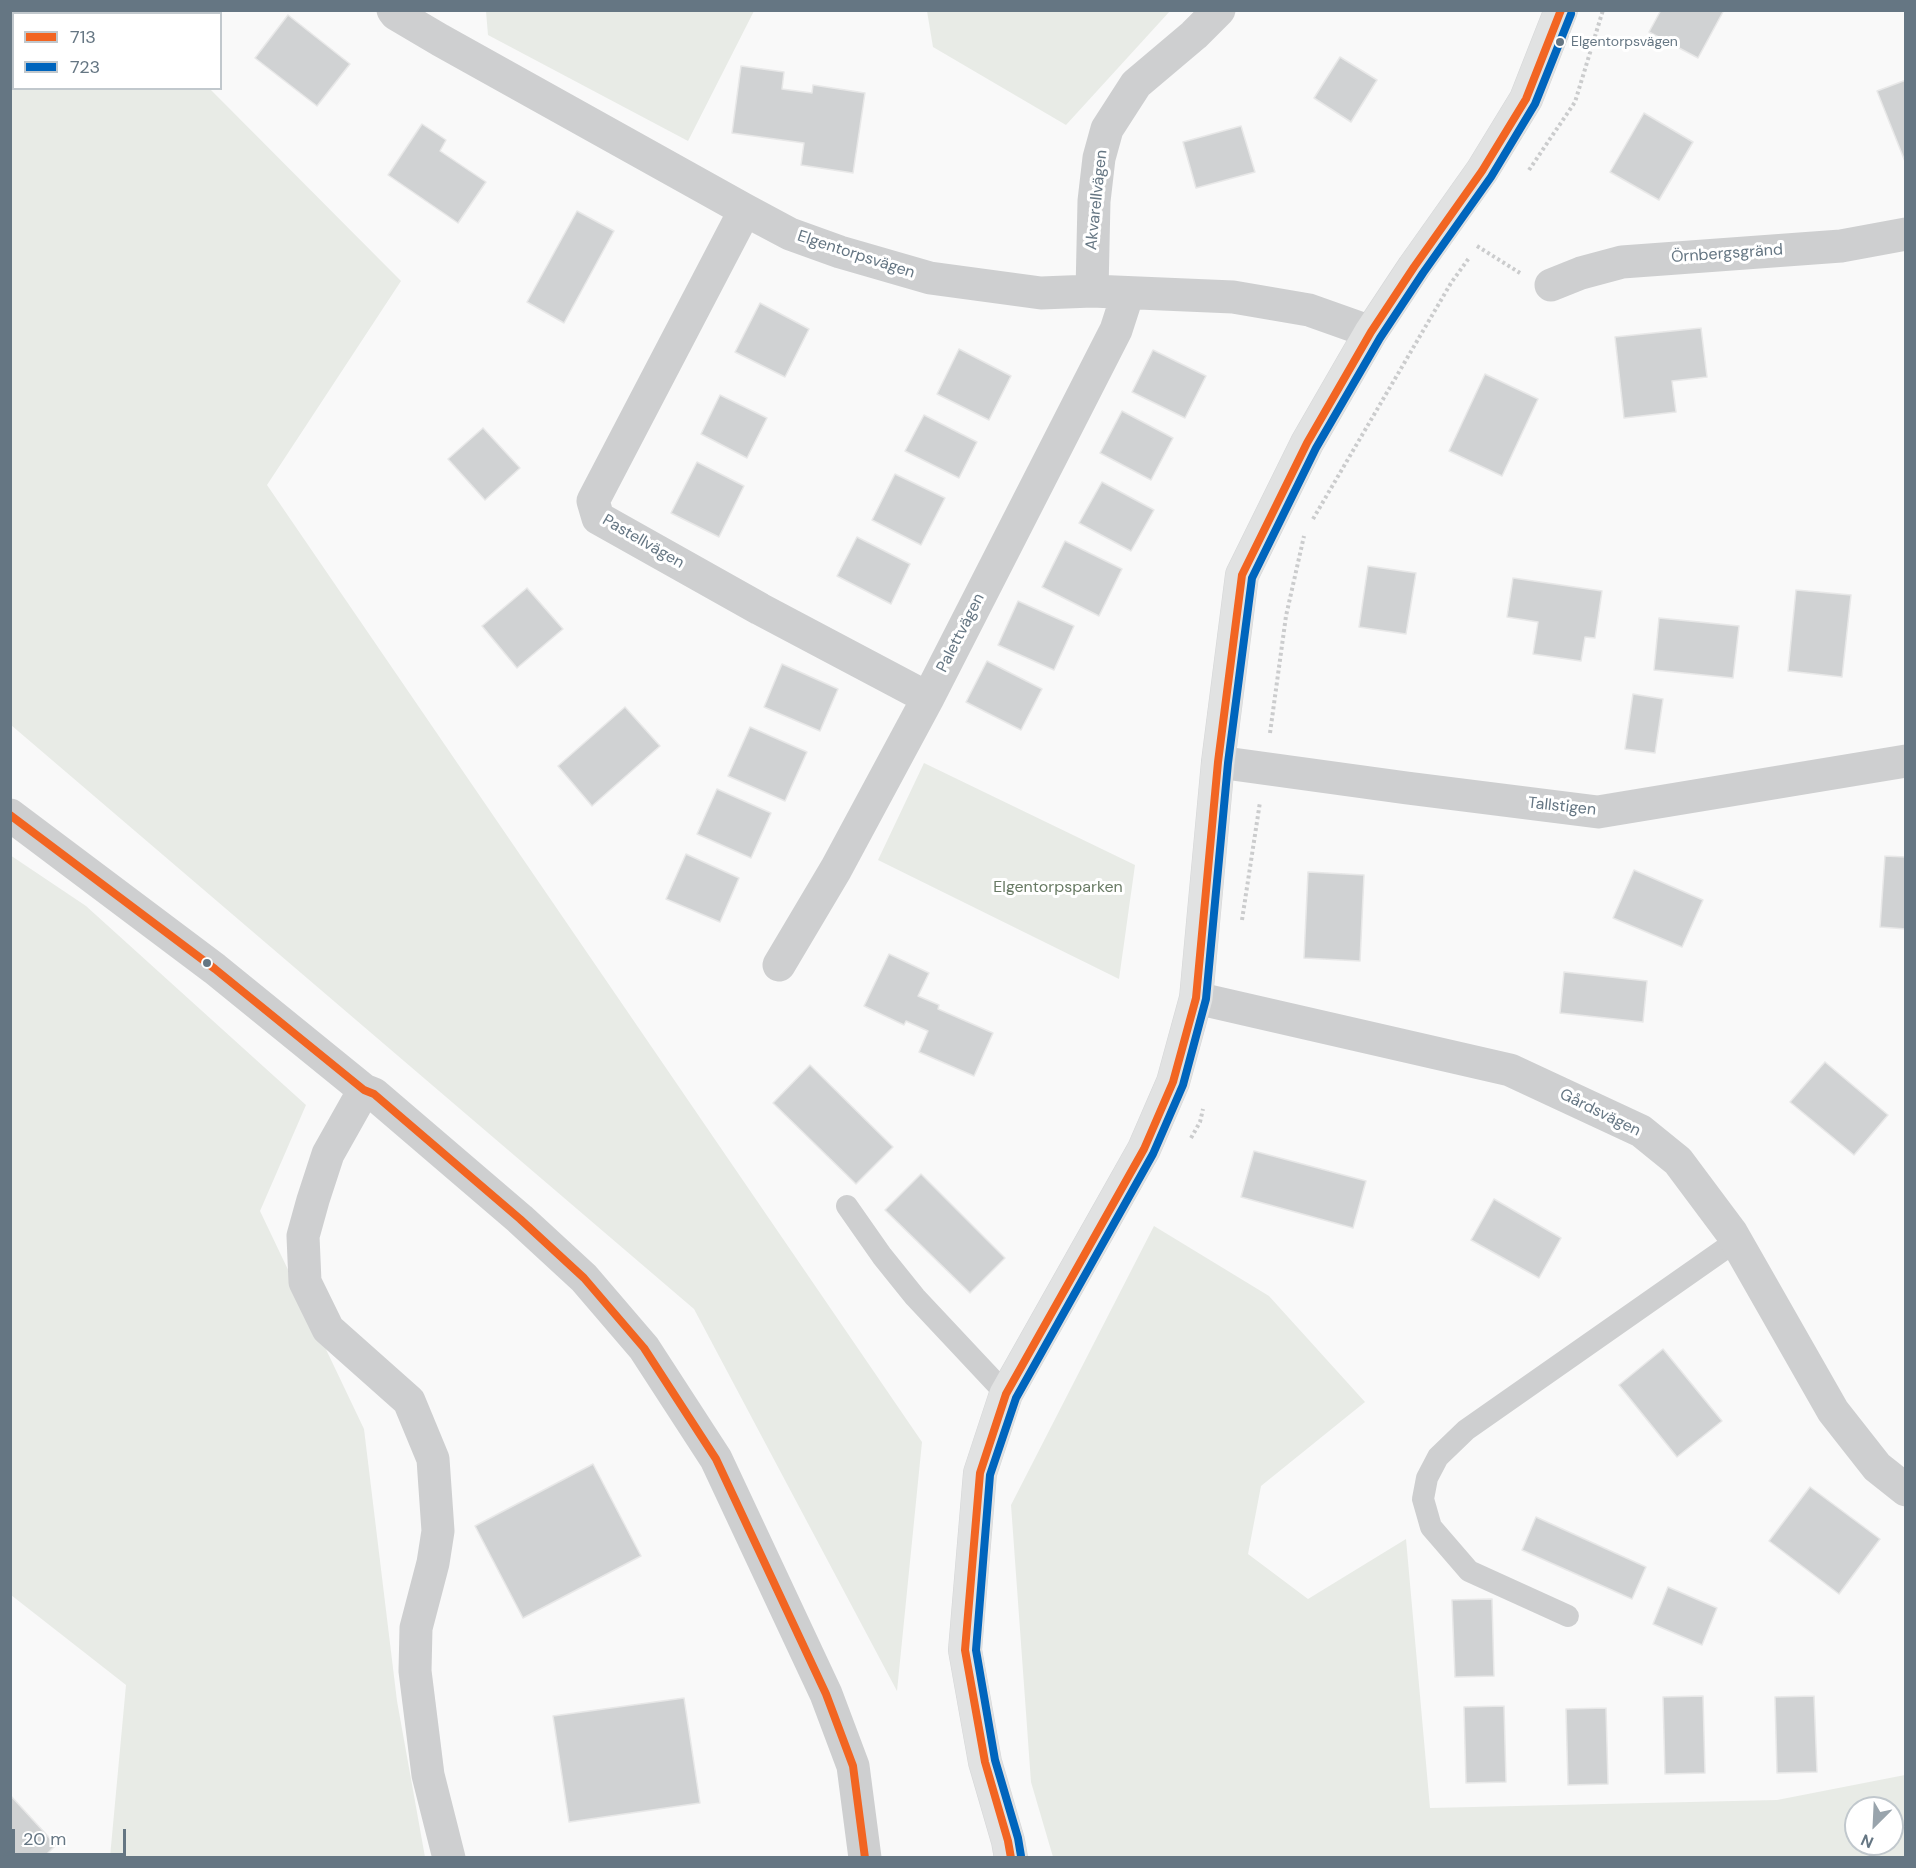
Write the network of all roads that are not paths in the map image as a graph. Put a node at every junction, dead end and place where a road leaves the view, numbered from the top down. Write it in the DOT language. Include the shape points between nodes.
graph roads {
  1 [pos="393,10"];
  2 [pos="1219,10"];
  3 [pos="1561,10"];
  4 [pos="745,210"];
  5 [pos="1905,234"];
  6 [pos="1551,285"];
  7 [pos="1092,291"];
  8 [pos="1128,293"];
  9 [pos="1371,332"];
  10 [pos="928,698"];
  11 [pos="1905,761"];
  12 [pos="1218,762"];
  13 [pos="10,814"];
  14 [pos="779,965"];
  15 [pos="1196,998"];
  16 [pos="364,1090"];
  17 [pos="847,1206"];
  18 [pos="1736,1241"];
  19 [pos="1006,1394"];
  20 [pos="1905,1490"];
  21 [pos="1568,1616"];
  22 [pos="449,1857"];
  23 [pos="865,1857"];
  24 [pos="1011,1857"];
  1 -- 4 [label="street, Elgentorpsvägen"];
  2 -- 7 [label="street, Akvarellvägen" via="1136,84 1107,129 1094,201"];
  3 -- 9 [label="street" via="1526,99 1482,171"];
  4 -- 7 [label="street, Elgentorpsvägen" via="790,234 930,278 1041,293"];
  4 -- 10 [label="street, Pastellvägen" via="593,501 598,518"];
  5 -- 6 [label="street, Örnbergsgränd" via="1841,246 1622,262"];
  7 -- 8 [label="street, Elgentorpsvägen"];
  8 -- 9 [label="street, Elgentorpsvägen" via="1233,297 1309,310"];
  8 -- 10 [label="street, Palettvägen" via="1116,330"];
  9 -- 12 [label="street" via="1307,443 1242,575"];
  10 -- 14 [label="street, Palettvägen"];
  11 -- 12 [label="street, Tallstigen" via="1598,812"];
  12 -- 15 [label="street"];
  13 -- 16 [label="street" via="215,969"];
  15 -- 18 [label="street, Gårdsvägen" via="1510,1070 1553,1089 1641,1131 1678,1161"];
  15 -- 19 [label="street" via="1173,1082 1144,1149"];
  16 -- 22 [label="street" via="328,1154 315,1192 303,1236 305,1282 328,1329 409,1401 433,1459 438,1532 416,1628 415,1671 428,1775"];
  16 -- 23 [label="street" via="374,1094 495,1197 584,1278 651,1358 716,1459 826,1694 853,1766"];
  17 -- 19 [label="lane" via="915,1297"];
  18 -- 20 [label="street, Gårdsvägen" via="1833,1411 1877,1467"];
  18 -- 21 [label="lane" via="1466,1430 1438,1457 1427,1479 1423,1499 1431,1527 1469,1570"];
  19 -- 24 [label="street" via="980,1473 965,1650 985,1762"];
}
